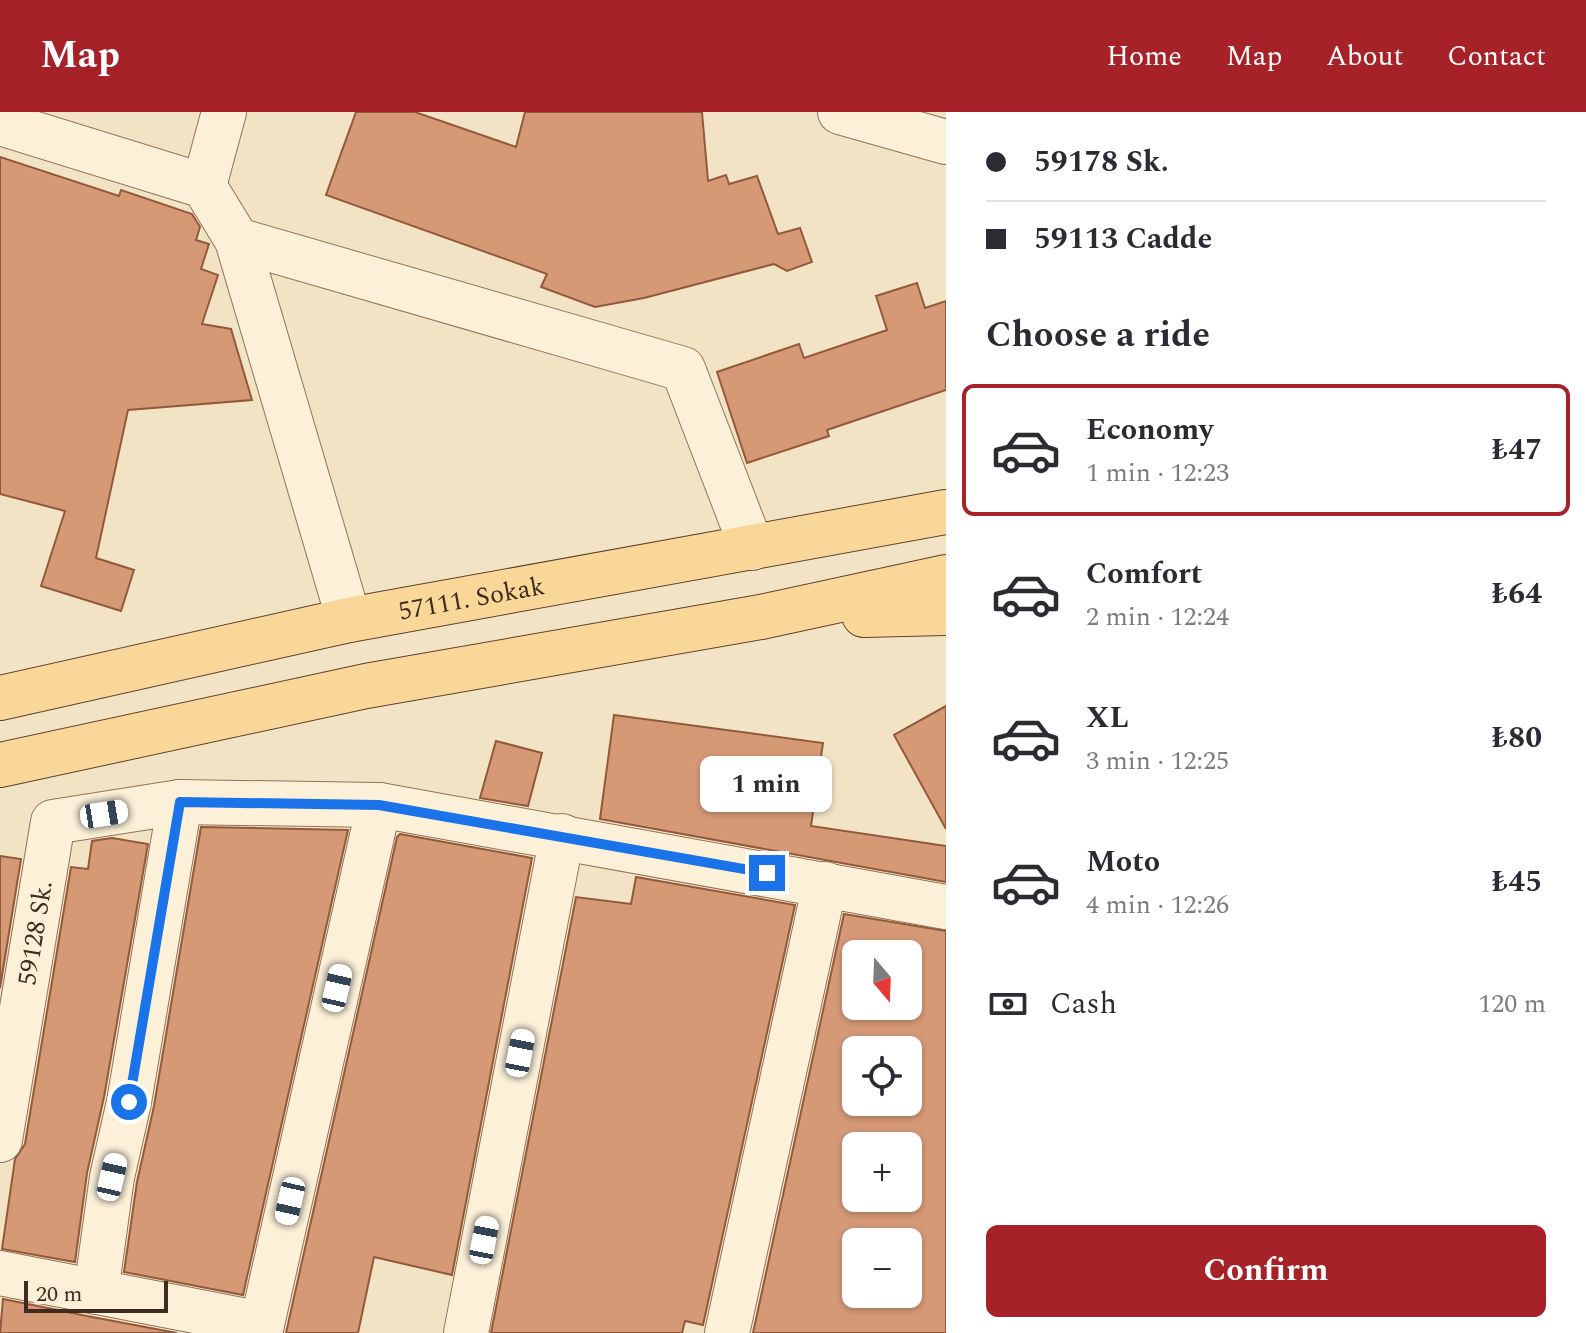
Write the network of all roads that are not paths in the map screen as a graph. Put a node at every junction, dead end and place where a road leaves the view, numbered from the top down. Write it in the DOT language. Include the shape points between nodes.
graph roads {
  1 [pos="224,112"];
  2 [pos="840,112"];
  3 [pos="0,123"];
  4 [pos="946,142"];
  5 [pos="204,186"];
  6 [pos="237,240"];
  7 [pos="946,512"];
  8 [pos="752,548"];
  9 [pos="946,577"];
  10 [pos="946,613"];
  11 [pos="761,617"];
  12 [pos="349,620"];
  13 [pos="0,698"];
  14 [pos="0,765"];
  15 [pos="180,802"];
  16 [pos="379,805"];
  17 [pos="562,836"];
  18 [pos="825,884"];
  19 [pos="946,907"];
  20 [pos="0,1140"];
  21 [pos="0,1273"];
  22 [pos="96,1292"];
  23 [pos="261,1328"];
  24 [pos="466,1333"];
  25 [pos="727,1333"];
  1 -- 5 [label="street"];
  2 -- 4 [label="street"];
  3 -- 5 [label="street"];
  5 -- 6 [label="street"];
  6 -- 8 [label="street" via="683,369"];
  6 -- 12 [label="street"];
  7 -- 8 [label="main road, 57111. Sokak"];
  8 -- 12 [label="main road, 57111. Sokak"];
  9 -- 11 [label="main road"];
  10 -- 11 [label="main road"];
  11 -- 14 [label="main road" via="366,686"];
  12 -- 13 [label="main road, 57111. Sokak"];
  15 -- 16 [label="street"];
  15 -- 20 [label="street, 59128 Sk." via="53,822"];
  15 -- 22 [label="street"];
  16 -- 17 [label="street"];
  16 -- 23 [label="street"];
  17 -- 18 [label="street"];
  17 -- 24 [label="street"];
  18 -- 19 [label="street"];
  18 -- 25 [label="street"];
  21 -- 22 [label="street"];
  22 -- 23 [label="street"];
}
